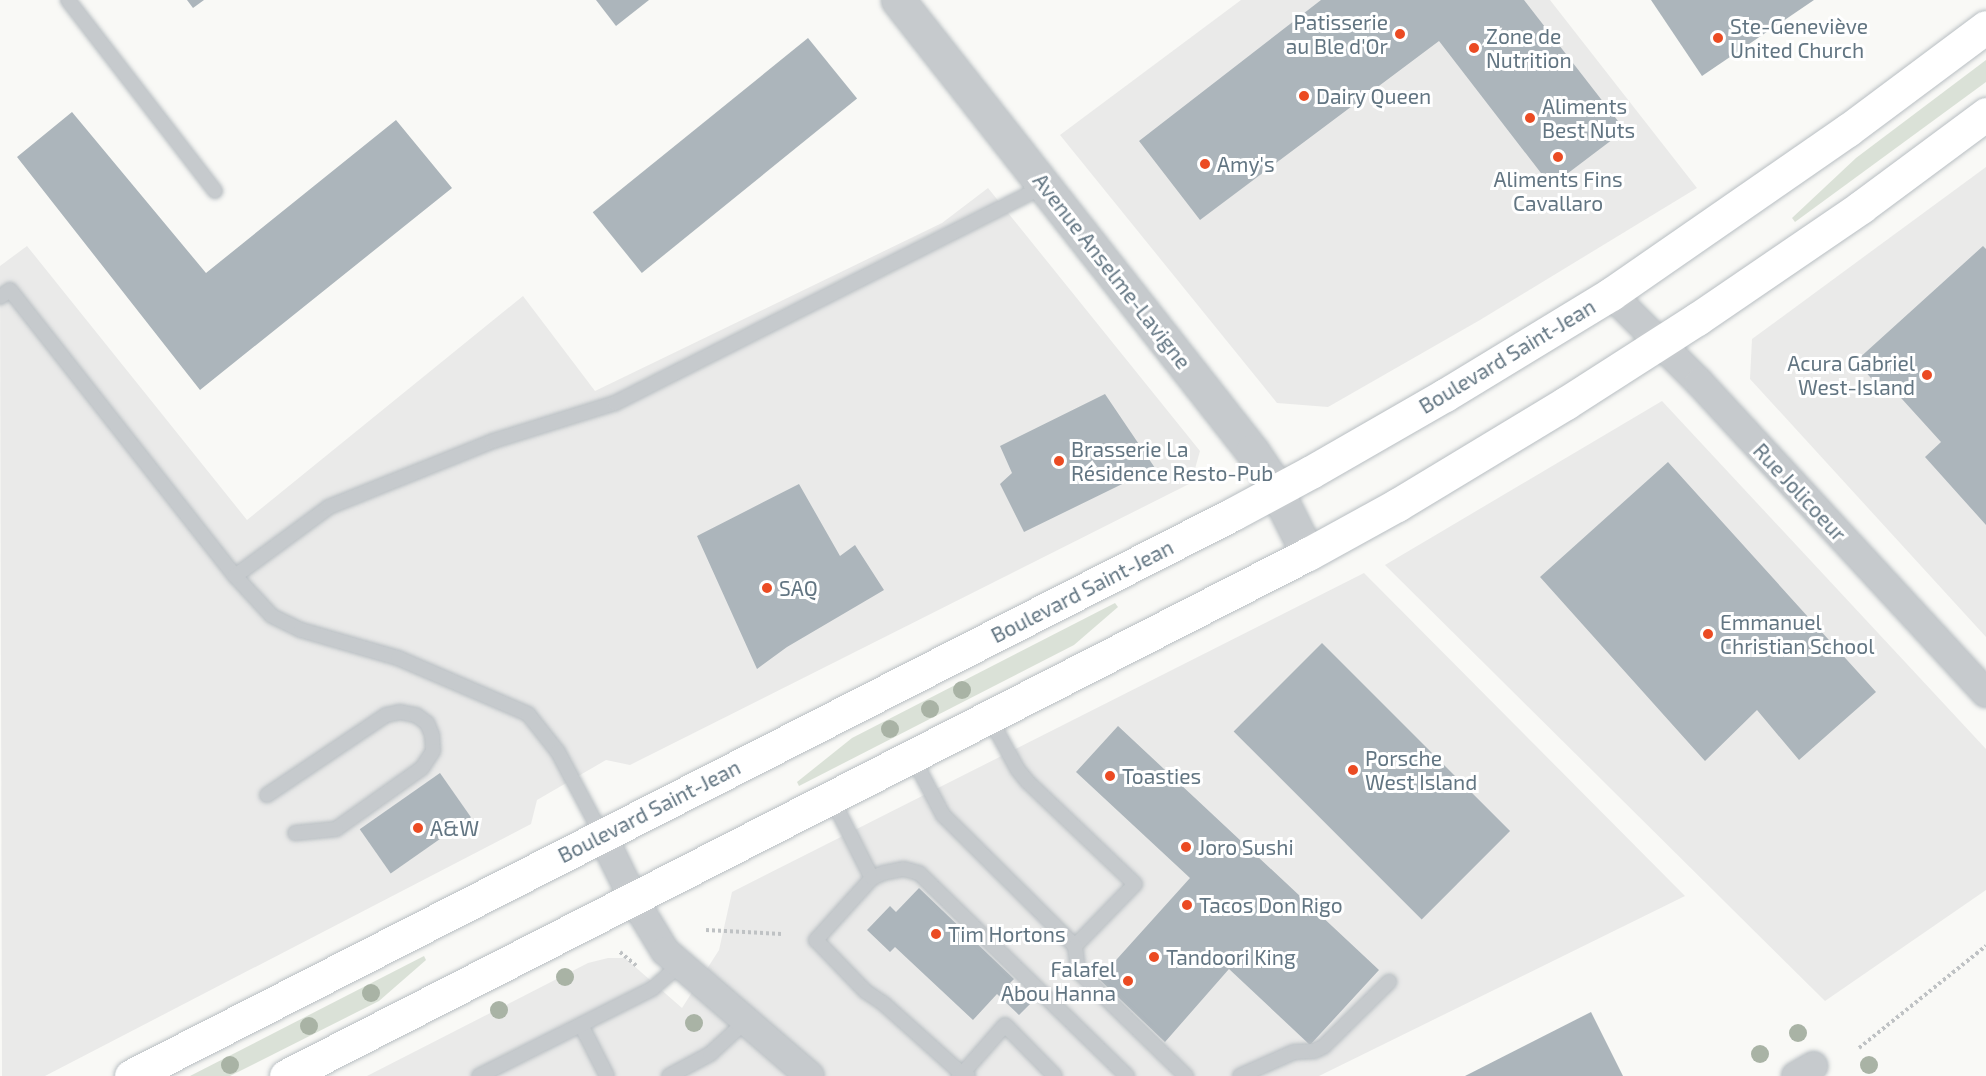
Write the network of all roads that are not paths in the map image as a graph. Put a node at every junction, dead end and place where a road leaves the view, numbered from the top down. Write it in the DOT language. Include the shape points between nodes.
graph roads {
  1 [pos="68,0"];
  2 [pos="898,0"];
  3 [pos="1986,27"];
  4 [pos="1986,114"];
  5 [pos="1045,186"];
  6 [pos="214,191"];
  7 [pos="1611,294"];
  8 [pos="0,297"];
  9 [pos="1662,343"];
  10 [pos="1275,490"];
  11 [pos="1308,554"];
  12 [pos="235,576"];
  13 [pos="1986,693"];
  14 [pos="989,717"];
  15 [pos="912,756"];
  16 [pos="267,795"];
  17 [pos="831,797"];
  18 [pos="295,833"];
  19 [pos="602,835"];
  20 [pos="872,878"];
  21 [pos="634,900"];
  22 [pos="1075,946"];
  23 [pos="680,965"];
  24 [pos="1389,982"];
  25 [pos="747,1021"];
  26 [pos="581,1024"];
  27 [pos="963,1075"];
  28 [pos="131,1076"];
  29 [pos="286,1076"];
  30 [pos="479,1076"];
  31 [pos="607,1076"];
  32 [pos="669,1076"];
  33 [pos="810,1076"];
  34 [pos="1055,1076"];
  35 [pos="1127,1076"];
  36 [pos="1186,1076"];
  37 [pos="1240,1076"];
  1 -- 6 [label="lane"];
  2 -- 5 [label="street, Avenue Anselme-Lavigne"];
  3 -- 7 [label="main road, Boulevard Saint-Jean" via="1848,130"];
  4 -- 9 [label="main road" via="1861,207"];
  5 -- 10 [label="street, Avenue Anselme-Lavigne" via="1252,451"];
  5 -- 12 [label="lane" via="615,403 493,441 329,507"];
  7 -- 9 [label="street, Rue Jolicoeur"];
  7 -- 10 [label="main road, Boulevard Saint-Jean" via="1445,395"];
  8 -- 12 [label="lane" via="10,290"];
  9 -- 11 [label="main road" via="1397,505"];
  9 -- 13 [label="street, Rue Jolicoeur"];
  10 -- 11 [label="street, Avenue Anselme-Lavigne"];
  10 -- 19 [label="main road, Boulevard Saint-Jean"];
  11 -- 14 [label="main road"];
  12 -- 19 [label="lane" via="272,616 301,630 398,658 528,714 558,752"];
  14 -- 15 [label="main road"];
  14 -- 22 [label="lane" via="1027,781 1135,884"];
  15 -- 17 [label="main road"];
  15 -- 22 [label="lane" via="943,815"];
  16 -- 18 [label="lane" via="386,715 416,714 427,723 433,751 422,768 336,829"];
  17 -- 20 [label="lane"];
  17 -- 21 [label="main road"];
  19 -- 21 [label="street"];
  19 -- 28 [label="main road, Boulevard Saint-Jean"];
  20 -- 27 [label="lane" via="816,940 866,991"];
  20 -- 35 [label="lane" via="904,869 919,873"];
  21 -- 23 [label="street" via="665,951"];
  21 -- 29 [label="main road"];
  22 -- 36 [label="lane" via="1078,971"];
  23 -- 25 [label="street"];
  23 -- 26 [label="lane" via="652,989"];
  24 -- 37 [label="lane" via="1323,1047 1314,1052 1294,1052"];
  25 -- 32 [label="lane" via="710,1054"];
  25 -- 33 [label="street"];
  26 -- 30 [label="lane"];
  26 -- 31 [label="lane"];
  27 -- 34 [label="lane" via="1005,1025"];
}
